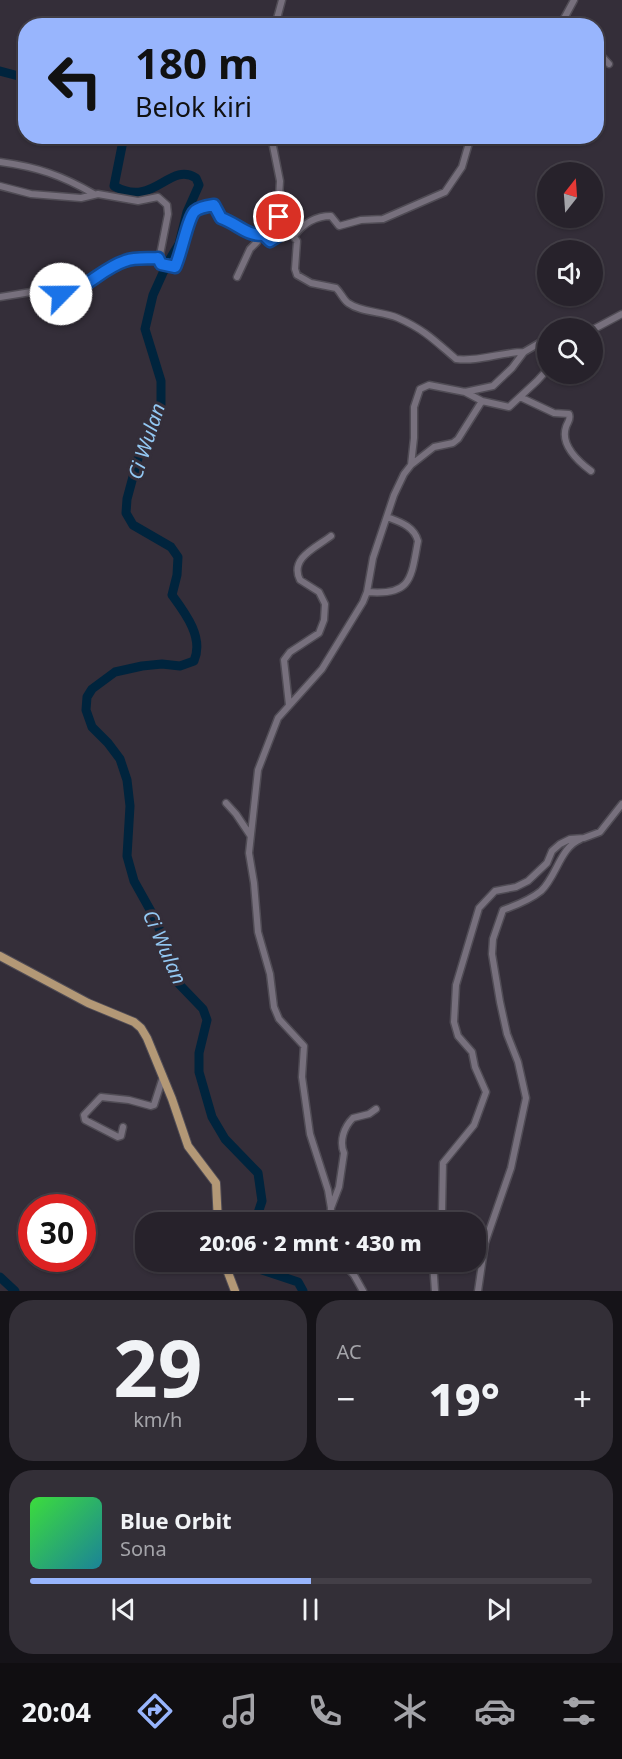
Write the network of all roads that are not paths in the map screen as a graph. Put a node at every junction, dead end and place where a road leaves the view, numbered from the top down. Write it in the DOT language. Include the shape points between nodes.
graph roads {
  1 [pos="282,0"];
  2 [pos="574,0"];
  3 [pos="277,18"];
  4 [pos="564,18"];
  5 [pos="604,59"];
  6 [pos="609,64"];
  7 [pos="273,144"];
  8 [pos="469,144"];
  9 [pos="0,162"];
  10 [pos="0,186"];
  11 [pos="94,194"];
  12 [pos="283,224"];
  13 [pos="257,236"];
  14 [pos="294,236"];
  15 [pos="160,261"];
  16 [pos="237,277"];
  17 [pos="0,297"];
  18 [pos="622,314"];
  19 [pos="603,324"];
  20 [pos="537,344"];
  21 [pos="524,352"];
  22 [pos="537,380"];
  23 [pos="465,392"];
  24 [pos="520,398"];
  25 [pos="482,401"];
  26 [pos="411,465"];
  27 [pos="591,471"];
  28 [pos="387,517"];
  29 [pos="331,536"];
  30 [pos="367,592"];
  31 [pos="289,705"];
  32 [pos="226,803"];
  33 [pos="622,804"];
  34 [pos="250,835"];
  35 [pos="584,838"];
  36 [pos="0,956"];
  37 [pos="163,1077"];
  38 [pos="376,1109"];
  39 [pos="123,1127"];
  40 [pos="331,1208"];
  41 [pos="217,1212"];
  42 [pos="331,1212"];
  43 [pos="442,1212"];
  44 [pos="228,1272"];
  45 [pos="351,1272"];
  46 [pos="434,1272"];
  47 [pos="235,1291"];
  48 [pos="363,1291"];
  49 [pos="435,1291"];
  50 [pos="478,1291"];
  1 -- 3 [label="street"];
  2 -- 4 [label="street"];
  5 -- 6 [label="street"];
  7 -- 12 [label="street" via="280,181 278,213"];
  8 -- 14 [label="street" via="462,167 444,193 380,220 338,226 332,216 325,216 303,225"];
  9 -- 11 [label="street" via="43,170"];
  10 -- 11 [label="street" via="31,194 84,198"];
  11 -- 15 [label="street" via="130,201 155,197 167,206"];
  12 -- 13 [label="street" via="281,234 273,241 264,235"];
  12 -- 14 [label="street"];
  13 -- 15 [label="street" via="221,218 215,205 201,208 192,216 175,267"];
  13 -- 16 [label="street"];
  14 -- 21 [label="street" via="299,277 336,288 355,306 396,317 433,337 456,359"];
  15 -- 17 [label="street" via="125,260 70,293 31,292"];
  18 -- 19 [label="street"];
  20 -- 21 [label="street"];
  21 -- 23 [label="street" via="493,386"];
  22 -- 24 [label="street"];
  23 -- 25 [label="street"];
  23 -- 26 [label="street" via="429,385 420,389 414,407"];
  24 -- 25 [label="street" via="505,407"];
  24 -- 27 [label="street" via="554,413 569,414 565,432 569,447"];
  25 -- 26 [label="street" via="458,440 434,447"];
  26 -- 28 [label="street" via="401,479"];
  28 -- 30 [label="street"];
  28 -- 30 [label="street" via="411,528 417,536 411,573 406,585 397,590"];
  29 -- 31 [label="street" via="303,556 298,568 300,580 322,595 326,608 319,633 284,660"];
  30 -- 31 [label="street" via="322,669"];
  31 -- 34 [label="street" via="278,718 260,761"];
  32 -- 34 [label="street"];
  33 -- 35 [label="street" via="600,832"];
  34 -- 40 [label="street" via="256,915 274,1007 279,1019 304,1046 302,1077 310,1134"];
  35 -- 43 [label="street" via="560,844 528,881 495,891 479,908 456,985 454,1022 458,1036 472,1052 486,1092 474,1125 443,1162"];
  35 -- 50 [label="street" via="571,844 542,890 503,910 493,939 500,1002 526,1098 511,1168 485,1243"];
  36 -- 37 [label="main road" via="87,1003 137,1024"];
  37 -- 39 [label="street" via="154,1105 101,1097 84,1115 89,1123 118,1137"];
  37 -- 41 [label="main road" via="188,1146 216,1183"];
  38 -- 40 [label="street" via="352,1118 343,1133 339,1187"];
  40 -- 42 [label="street"];
  44 -- 47 [label="main road"];
  45 -- 48 [label="street"];
  46 -- 49 [label="street"];
}
